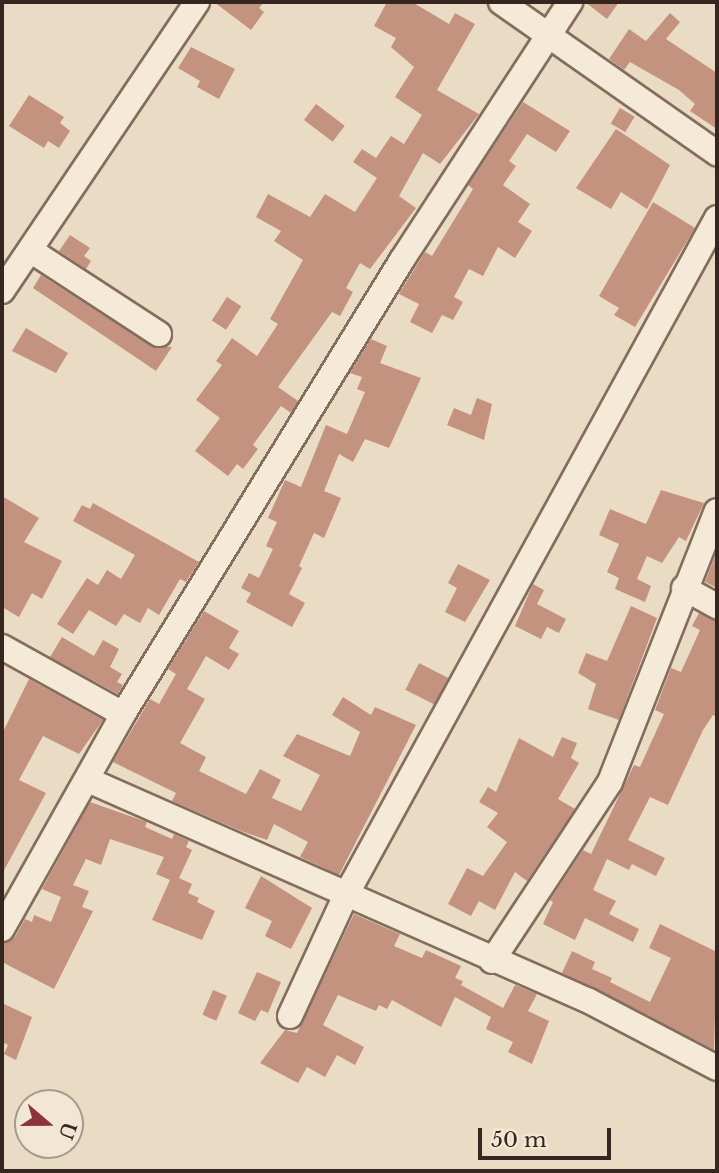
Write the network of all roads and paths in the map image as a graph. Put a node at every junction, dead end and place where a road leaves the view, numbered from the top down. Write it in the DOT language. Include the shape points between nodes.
graph roads {
  1 [pos="197,2"];
  2 [pos="501,2"];
  3 [pos="570,2"];
  4 [pos="547,34"];
  5 [pos="717,153"];
  6 [pos="717,218"];
  7 [pos="30,250"];
  8 [pos="2,291"];
  9 [pos="159,334"];
  10 [pos="717,511"];
  11 [pos="684,588"];
  12 [pos="717,606"];
  13 [pos="2,647"];
  14 [pos="123,714"];
  15 [pos="88,780"];
  16 [pos="346,895"];
  17 [pos="2,929"];
  18 [pos="492,961"];
  19 [pos="290,1016"];
  20 [pos="717,1068"];
  1 -- 7 [label="street"];
  2 -- 4 [label="street"];
  3 -- 4 [label="street"];
  4 -- 5 [label="street"];
  4 -- 14 [label="street"];
  6 -- 16 [label="street"];
  7 -- 8 [label="street"];
  7 -- 9 [label="street"];
  10 -- 11 [label="street"];
  11 -- 12 [label="street"];
  11 -- 18 [label="street" via="639,717 610,782"];
  13 -- 14 [label="street"];
  14 -- 15 [label="street"];
  15 -- 16 [label="street"];
  15 -- 17 [label="street"];
  16 -- 18 [label="street"];
  16 -- 19 [label="street"];
  18 -- 20 [label="street" via="589,1001"];
}
